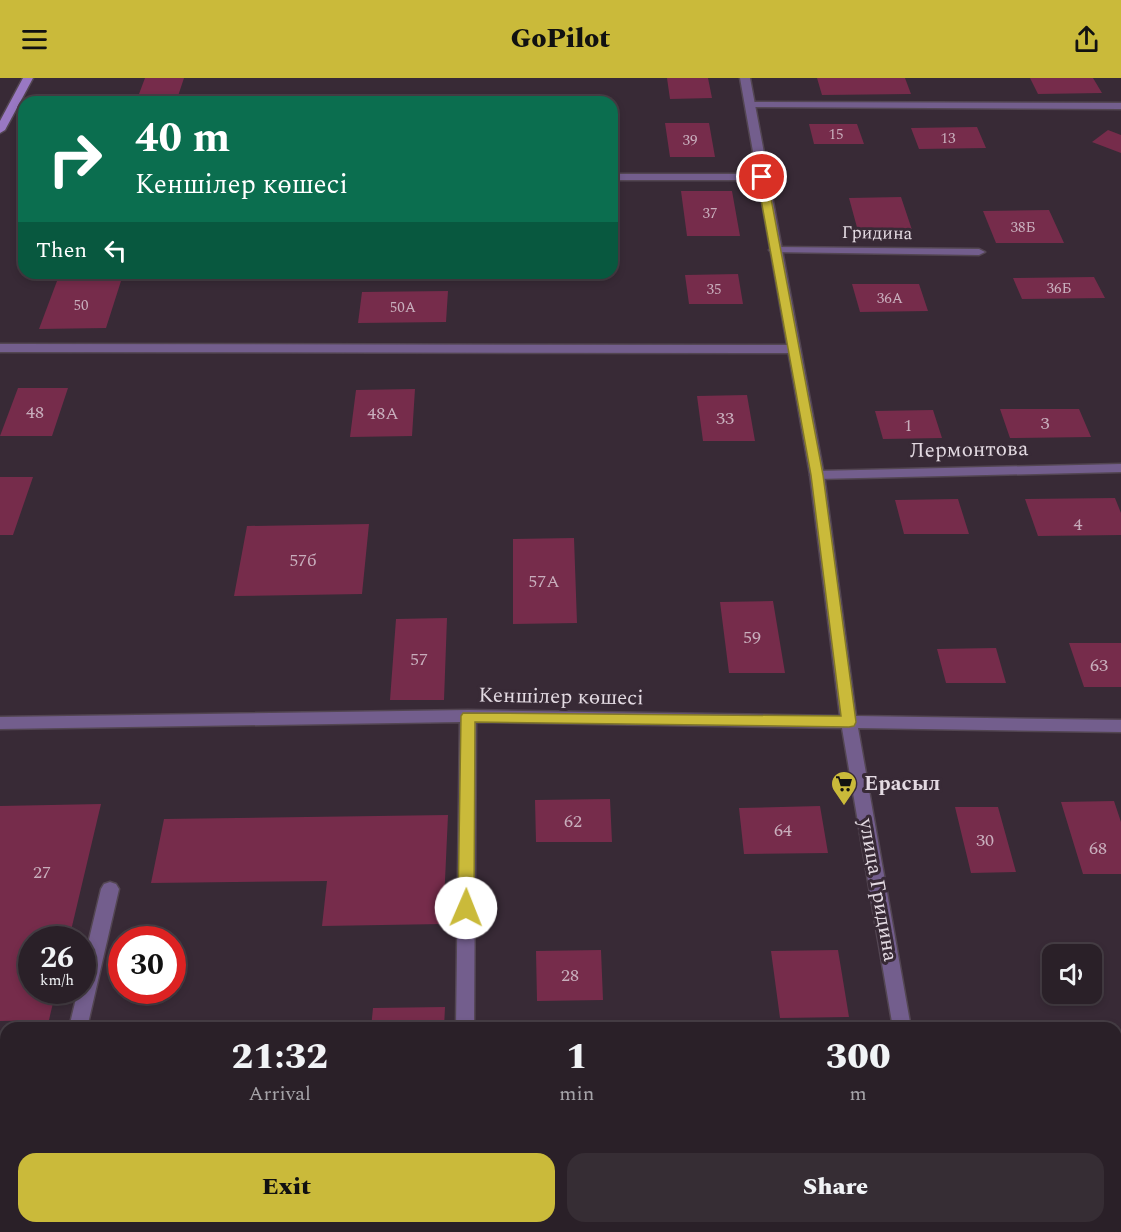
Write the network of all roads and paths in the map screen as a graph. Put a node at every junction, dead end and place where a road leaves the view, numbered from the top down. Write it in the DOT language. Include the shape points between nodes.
graph roads {
  1 [pos="28,78"];
  2 [pos="745,78"];
  3 [pos="18,96"];
  4 [pos="18,97"];
  5 [pos="749,105"];
  6 [pos="1121,106"];
  7 [pos="0,130"];
  8 [pos="618,177"];
  9 [pos="762,177"];
  10 [pos="775,250"];
  11 [pos="979,252"];
  12 [pos="0,348"];
  13 [pos="794,349"];
  14 [pos="1121,468"];
  15 [pos="817,475"];
  16 [pos="468,716"];
  17 [pos="849,722"];
  18 [pos="0,723"];
  19 [pos="1121,726"];
  20 [pos="110,890"];
  21 [pos="79,1022"];
  22 [pos="465,1022"];
  23 [pos="901,1022"];
  1 -- 3 [label="main road"];
  2 -- 5 [label="street, улица Гридина"];
  4 -- 7 [label="main road"];
  5 -- 6 [label="street"];
  5 -- 9 [label="street, улица Гридина"];
  8 -- 9 [label="street"];
  9 -- 10 [label="street, улица Гридина"];
  10 -- 11 [label="street, Гридина"];
  10 -- 13 [label="street, улица Гридина"];
  12 -- 13 [label="street"];
  13 -- 15 [label="street, улица Гридина"];
  14 -- 15 [label="street, Лермонтова"];
  15 -- 17 [label="street, улица Гридина"];
  16 -- 17 [label="street, Кеншілер көшесі"];
  16 -- 18 [label="street, Кеншілер көшесі"];
  16 -- 22 [label="street"];
  17 -- 19 [label="street, Кеншілер көшесі"];
  17 -- 23 [label="street, улица Гридина"];
  20 -- 21 [label="street"];
}
